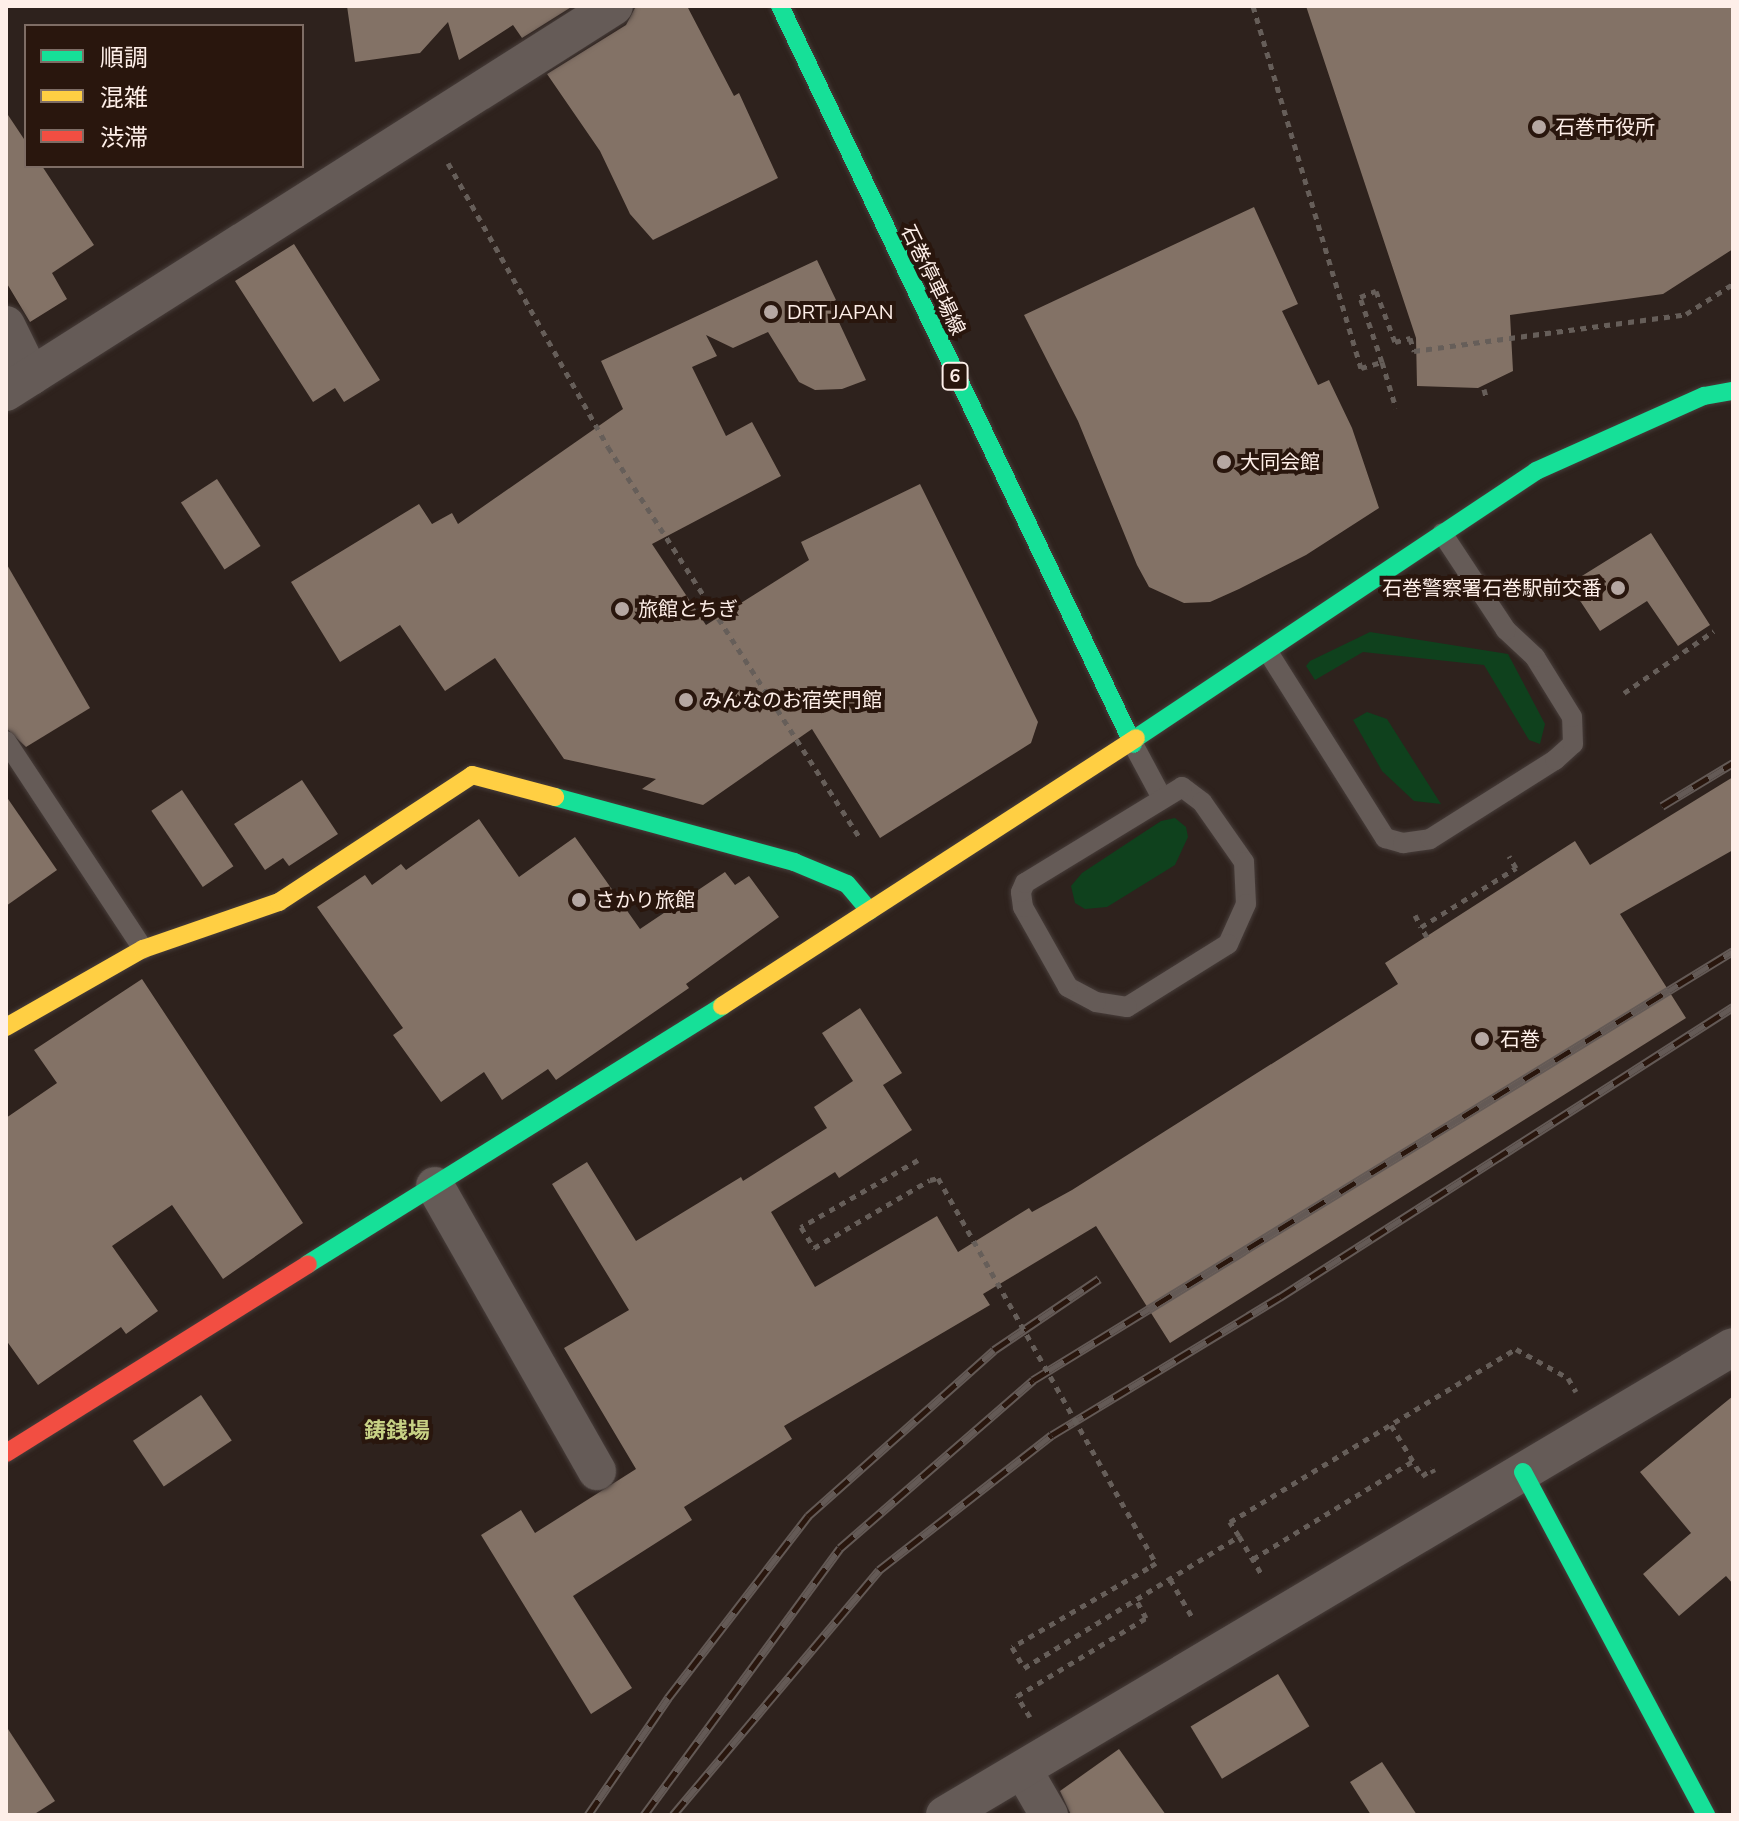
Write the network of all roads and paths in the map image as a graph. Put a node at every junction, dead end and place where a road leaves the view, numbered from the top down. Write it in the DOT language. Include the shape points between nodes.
graph roads {
  1 [pos="614,6"];
  2 [pos="780,6"];
  3 [pos="1253,6"];
  4 [pos="427,126"];
  5 [pos="1733,284"];
  6 [pos="6,325"];
  7 [pos="1382,362"];
  8 [pos="19,384"];
  9 [pos="1484,389"];
  10 [pos="1733,391"];
  11 [pos="1486,397"];
  12 [pos="1396,408"];
  13 [pos="1442,533"];
  14 [pos="1714,631"];
  15 [pos="1268,652"];
  16 [pos="1624,693"];
  17 [pos="6,741"];
  18 [pos="1133,744"];
  19 [pos="1162,798"];
  20 [pos="868,850"];
  21 [pos="1509,856"];
  22 [pos="870,911"];
  23 [pos="1415,915"];
  24 [pos="1421,927"];
  25 [pos="1427,937"];
  26 [pos="143,949"];
  27 [pos="6,1027"];
  28 [pos="918,1160"];
  29 [pos="435,1186"];
  30 [pos="1733,1347"];
  31 [pos="1582,1401"];
  32 [pos="1391,1425"];
  33 [pos="6,1453"];
  34 [pos="1413,1461"];
  35 [pos="597,1471"];
  36 [pos="1523,1472"];
  37 [pos="1457,1511"];
  38 [pos="1253,1559"];
  39 [pos="1137,1601"];
  40 [pos="1035,1725"];
  41 [pos="1023,1770"];
  42 [pos="945,1815"];
  43 [pos="1049,1815"];
  44 [pos="1706,1815"];
  1 -- 4 [label="street"];
  2 -- 18 [label="street, 石巻停車場線 / 6"];
  3 -- 7 [label="path" via="1361,368"];
  4 -- 8 [label="street"];
  4 -- 20 [label="path" via="608,447"];
  5 -- 7 [label="path, bridge" via="1686,314 1414,351 1410,338 1395,342 1376,291 1360,297"];
  6 -- 8 [label="street"];
  7 -- 12 [label="path"];
  9 -- 11 [label="path"];
  10 -- 13 [label="street" via="1704,396 1536,471"];
  13 -- 15 [label="street"];
  13 -- 15 [label="lane" via="1506,630 1535,657 1572,717 1573,744 1555,760 1430,839 1403,843 1385,838"];
  14 -- 16 [label="path"];
  15 -- 18 [label="street"];
  17 -- 26 [label="lane"];
  18 -- 19 [label="lane"];
  18 -- 22 [label="street"];
  19 -- 19 [label="lane" via="1182,787 1202,802 1244,862 1246,904 1228,944 1127,1007 1096,1002 1068,987 1023,907 1021,892 1025,883"];
  21 -- 24 [label="path" via="1516,868"];
  22 -- 26 [label="street" via="847,884 794,862 472,775 279,902"];
  22 -- 29 [label="street"];
  23 -- 24 [label="path"];
  24 -- 25 [label="path"];
  26 -- 27 [label="street"];
  28 -- 39 [label="path, bridge" via="801,1227 814,1248 938,1178 1156,1563 1012,1647 1024,1668"];
  29 -- 33 [label="street"];
  29 -- 35 [label="street"];
  30 -- 36 [label="street"];
  31 -- 32 [label="path" via="1568,1378 1516,1349"];
  32 -- 34 [label="path"];
  32 -- 39 [label="path" via="1230,1522 1239,1536"];
  34 -- 37 [label="path" via="1422,1476 1432,1469"];
  34 -- 38 [label="path"];
  36 -- 37 [label="street"];
  36 -- 44 [label="street"];
  37 -- 41 [label="street"];
  39 -- 40 [label="path" via="1146,1618 1017,1696"];
  41 -- 42 [label="street"];
  41 -- 43 [label="street"];
}
